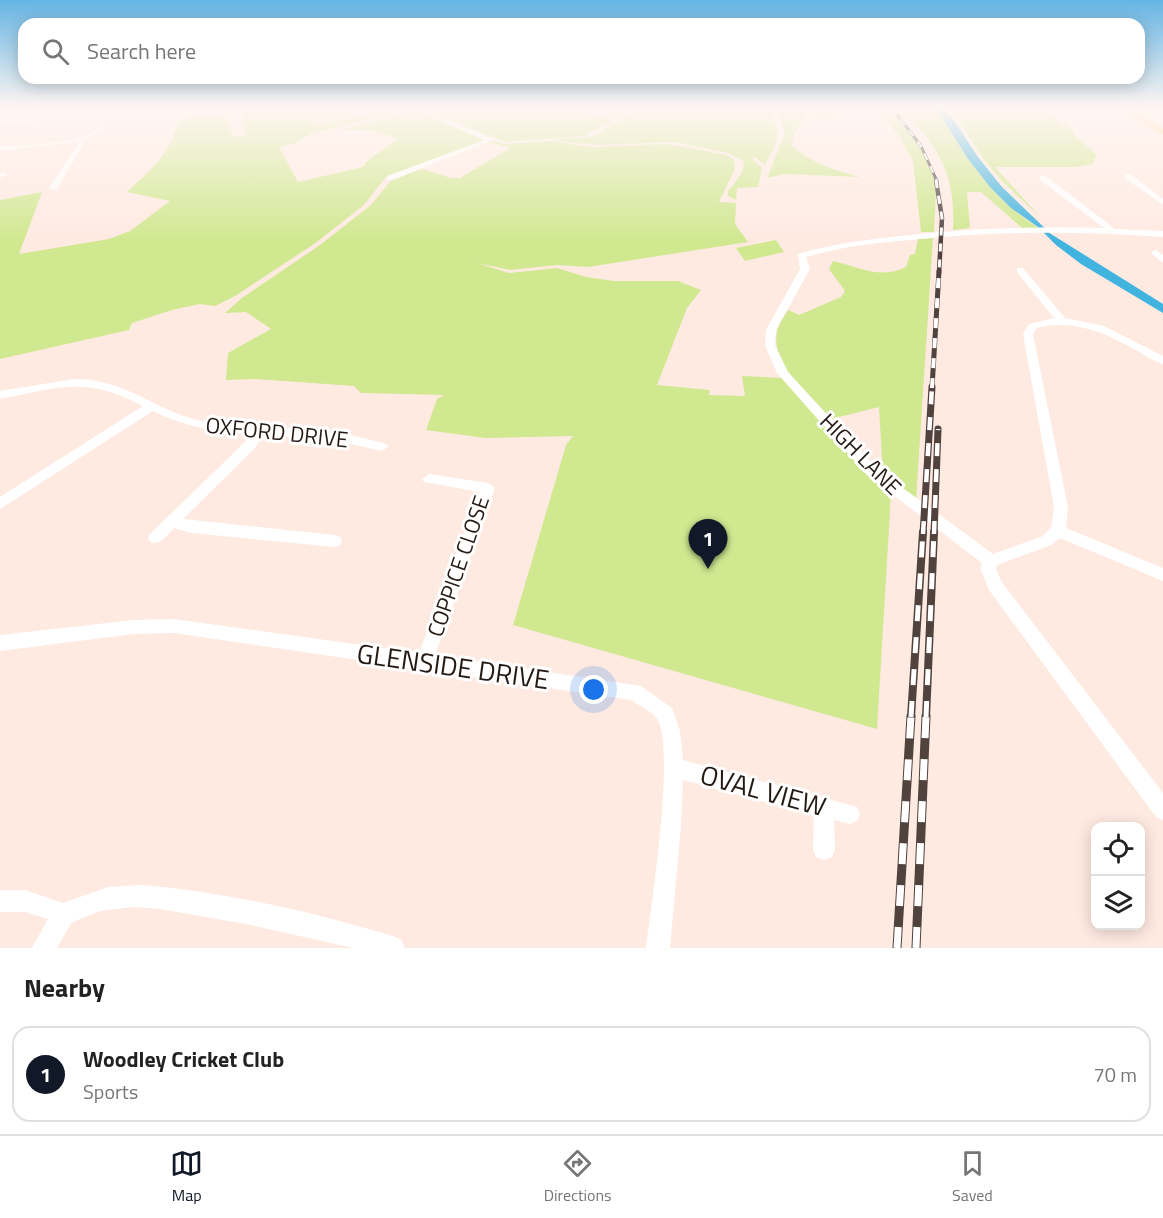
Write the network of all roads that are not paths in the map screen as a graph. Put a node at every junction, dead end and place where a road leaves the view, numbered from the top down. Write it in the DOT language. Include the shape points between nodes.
graph roads {
  1 [pos="76,152"];
  2 [pos="458,152"];
  3 [pos="1128,176"];
  4 [pos="390,178"];
  5 [pos="1043,178"];
  6 [pos="53,188"];
  7 [pos="1163,203"];
  8 [pos="1113,231"];
  9 [pos="1163,234"];
  10 [pos="1155,253"];
  11 [pos="1163,260"];
  12 [pos="1020,270"];
  13 [pos="1061,320"];
  14 [pos="1163,361"];
  15 [pos="0,396"];
  16 [pos="152,406"];
  17 [pos="260,430"];
  18 [pos="382,447"];
  19 [pos="429,479"];
  20 [pos="0,504"];
  21 [pos="172,522"];
  22 [pos="1058,531"];
  23 [pos="154,538"];
  24 [pos="335,541"];
  25 [pos="991,561"];
  26 [pos="1163,575"];
  27 [pos="0,643"];
  28 [pos="424,663"];
  29 [pos="675,768"];
  30 [pos="824,807"];
  31 [pos="1163,810"];
  32 [pos="850,814"];
  33 [pos="824,849"];
  34 [pos="0,901"];
  35 [pos="63,915"];
  36 [pos="44,948"];
  37 [pos="393,948"];
  38 [pos="658,948"];
  1 -- 6 [label="street"];
  2 -- 4 [label="street"];
  3 -- 7 [label="street"];
  5 -- 8 [label="street"];
  8 -- 9 [label="street"];
  8 -- 25 [label="street, HIGH LANE" via="922,236 831,246 801,256 805,269 771,330 770,345 783,373 872,472"];
  10 -- 11 [label="street"];
  12 -- 13 [label="street"];
  13 -- 14 [label="street" via="1103,329"];
  13 -- 22 [label="street" via="1032,326 1028,334 1061,507"];
  15 -- 16 [label="street, OXFORD DRIVE" via="62,384 91,383 116,388"];
  16 -- 17 [label="street, OXFORD DRIVE" via="194,424"];
  16 -- 20 [label="street"];
  17 -- 18 [label="street, OXFORD DRIVE" via="342,437"];
  17 -- 21 [label="street" via="250,445"];
  19 -- 28 [label="street, COPPICE CLOSE" via="488,488"];
  21 -- 23 [label="street"];
  21 -- 24 [label="street"];
  22 -- 25 [label="street" via="1046,541"];
  22 -- 26 [label="street"];
  25 -- 31 [label="street" via="988,568 995,585"];
  27 -- 28 [label="street, GLENSIDE DRIVE" via="174,626"];
  28 -- 29 [label="street, GLENSIDE DRIVE" via="635,693 664,714 673,736"];
  29 -- 30 [label="street, OVAL VIEW"];
  29 -- 38 [label="street, GLENSIDE DRIVE"];
  30 -- 32 [label="street, OVAL VIEW"];
  30 -- 33 [label="street"];
  34 -- 35 [label="street" via="38,903"];
  35 -- 36 [label="street"];
  35 -- 37 [label="street" via="97,900 151,897 337,931"];
}
